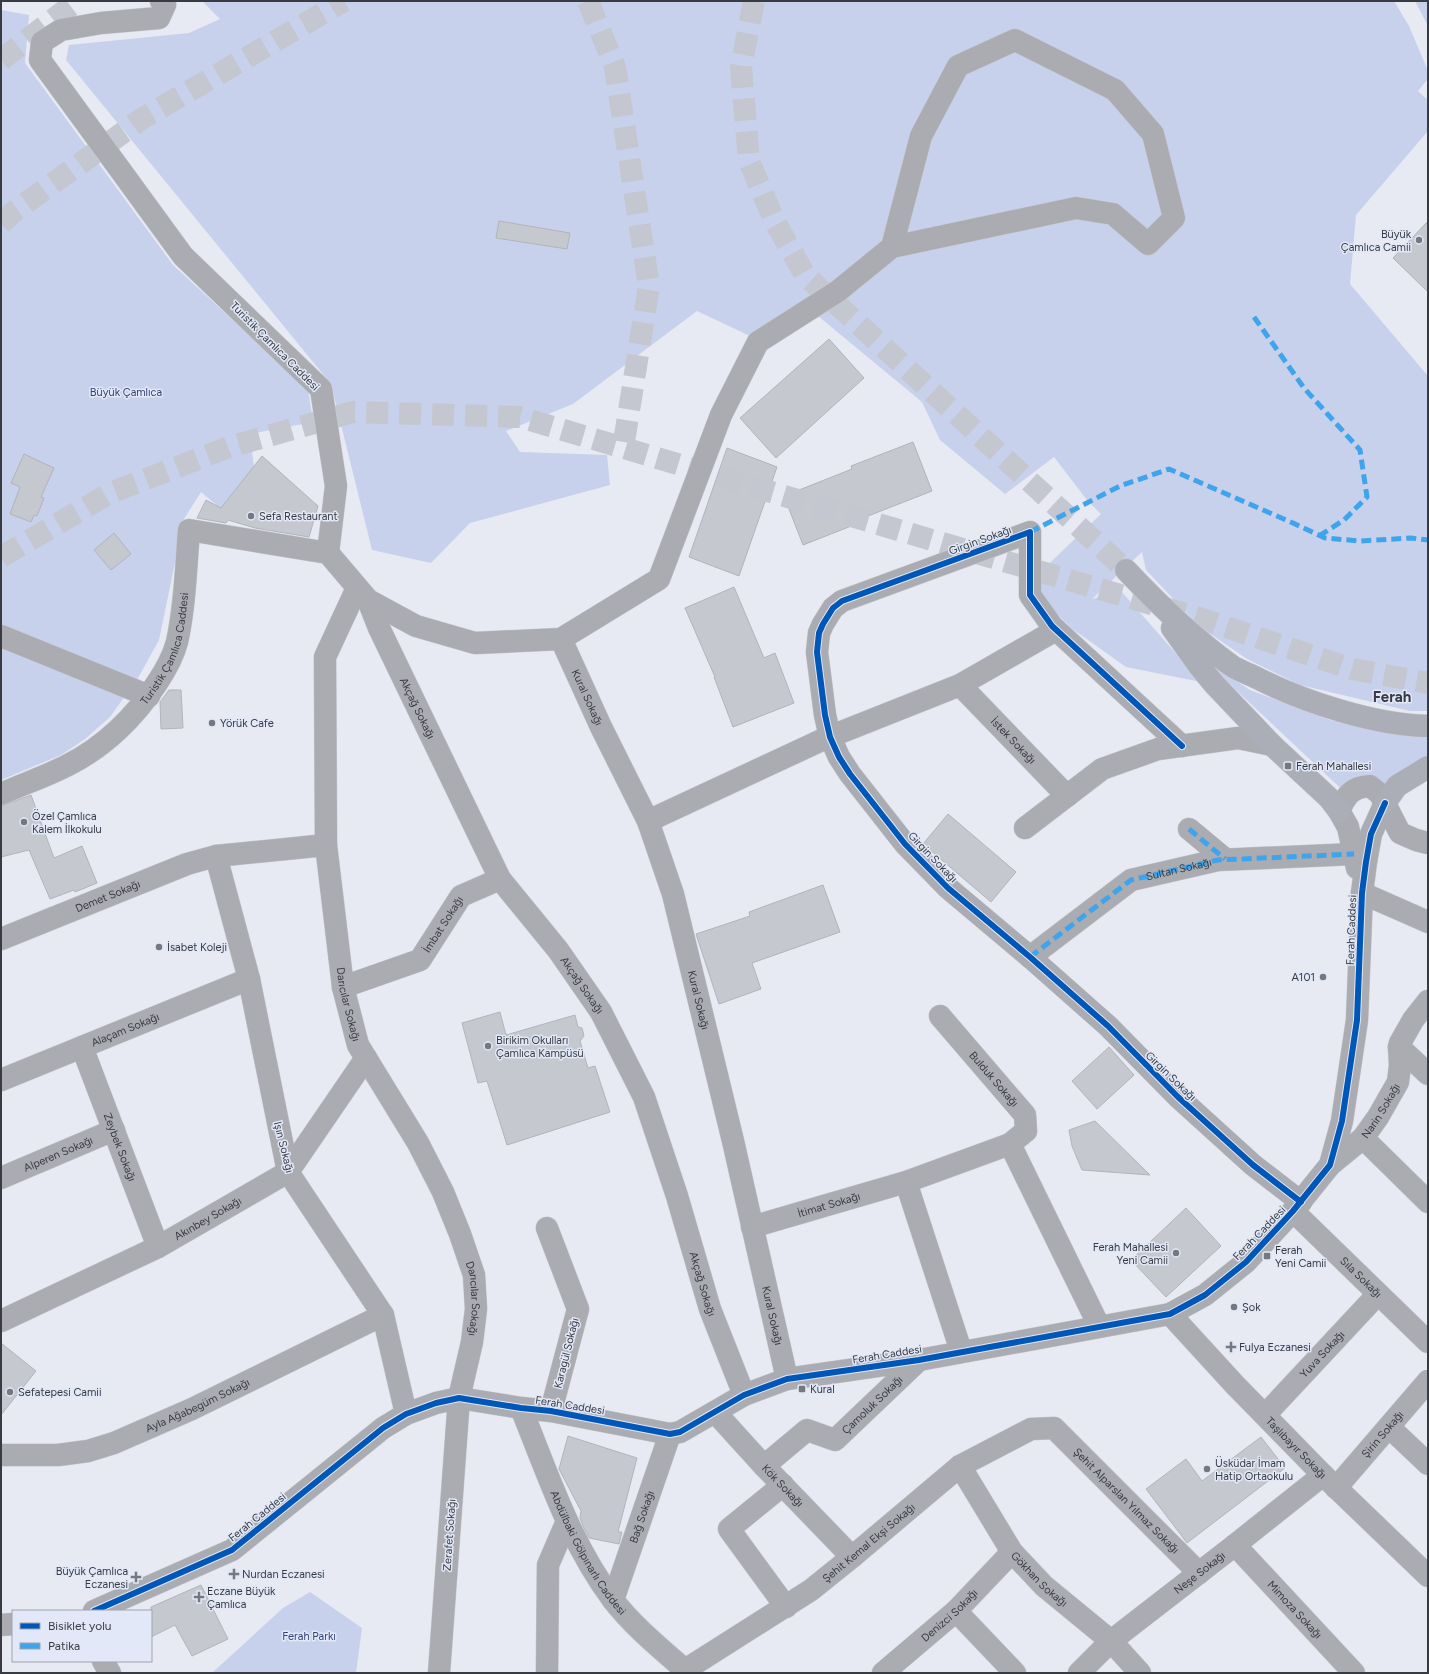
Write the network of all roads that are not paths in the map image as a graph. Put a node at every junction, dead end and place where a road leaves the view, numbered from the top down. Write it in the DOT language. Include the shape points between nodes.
graph roads {
  1 [pos="161,1"];
  2 [pos="892,247"];
  3 [pos="328,553"];
  4 [pos="362,594"];
  5 [pos="1056,630"];
  6 [pos="1,636"];
  7 [pos="561,639"];
  8 [pos="960,685"];
  9 [pos="149,696"];
  10 [pos="1428,726"];
  11 [pos="830,737"];
  12 [pos="1272,745"];
  13 [pos="1182,746"];
  14 [pos="1428,767"];
  15 [pos="1,794"];
  16 [pos="1067,796"];
  17 [pos="1385,803"];
  18 [pos="1339,811"];
  19 [pos="648,821"];
  20 [pos="1025,828"];
  21 [pos="1189,829"];
  22 [pos="1428,843"];
  23 [pos="326,845"];
  24 [pos="1354,854"];
  25 [pos="216,856"];
  26 [pos="1225,859"];
  27 [pos="500,879"];
  28 [pos="1362,893"];
  29 [pos="1428,922"];
  30 [pos="1,939"];
  31 [pos="1030,957"];
  32 [pos="249,979"];
  33 [pos="343,987"];
  34 [pos="1428,1001"];
  35 [pos="940,1016"];
  36 [pos="82,1047"];
  37 [pos="1399,1047"];
  38 [pos="366,1058"];
  39 [pos="1428,1074"];
  40 [pos="1,1080"];
  41 [pos="114,1130"];
  42 [pos="1363,1138"];
  43 [pos="1010,1144"];
  44 [pos="1330,1164"];
  45 [pos="288,1172"];
  46 [pos="1,1178"];
  47 [pos="906,1182"];
  48 [pos="1428,1202"];
  49 [pos="1297,1207"];
  50 [pos="752,1227"];
  51 [pos="547,1228"];
  52 [pos="158,1247"];
  53 [pos="1378,1294"];
  54 [pos="1170,1314"];
  55 [pos="383,1315"];
  56 [pos="1,1321"];
  57 [pos="1099,1326"];
  58 [pos="1428,1342"];
  59 [pos="961,1352"];
  60 [pos="919,1360"];
  61 [pos="787,1379"];
  62 [pos="1428,1381"];
  63 [pos="744,1395"];
  64 [pos="460,1398"];
  65 [pos="521,1408"];
  66 [pos="551,1411"];
  67 [pos="715,1412"];
  68 [pos="406,1414"];
  69 [pos="1266,1414"];
  70 [pos="1389,1427"];
  71 [pos="1054,1428"];
  72 [pos="670,1434"];
  73 [pos="1,1455"];
  74 [pos="1428,1464"];
  75 [pos="764,1466"];
  76 [pos="960,1466"];
  77 [pos="1329,1481"];
  78 [pos="783,1485"];
  79 [pos="567,1521"];
  80 [pos="1235,1545"];
  81 [pos="1012,1552"];
  82 [pos="852,1557"];
  83 [pos="1199,1573"];
  84 [pos="1428,1576"];
  85 [pos="613,1600"];
  86 [pos="786,1607"];
  87 [pos="96,1610"];
  88 [pos="956,1611"];
  89 [pos="12,1624"];
  90 [pos="1,1625"];
  91 [pos="1111,1641"];
  92 [pos="104,1662"];
  93 [pos="686,1672"];
  94 [pos="110,1673"];
  95 [pos="439,1673"];
  96 [pos="546,1673"];
  97 [pos="883,1673"];
  98 [pos="1015,1673"];
  99 [pos="1080,1673"];
  100 [pos="1140,1673"];
  101 [pos="1354,1673"];
  1 -- 3 [label="street, Turistik Çamlıca Caddesi" via="164,6 159,18 101,23 61,30 42,42 40,60 183,256 321,389 336,486"];
  2 -- 2 [label="street" via="921,136 958,66 1015,40 1115,90 1153,134 1174,218 1148,244 1113,214 1076,208"];
  2 -- 7 [label="street" via="838,291 758,342 721,414 660,579"];
  3 -- 4 [label="street"];
  3 -- 9 [label="street, Turistik Çamlıca Caddesi" via="189,530 176,644 165,670"];
  4 -- 7 [label="street" via="416,626 475,643"];
  4 -- 23 [label="street, Darıcılar Sokağı" via="325,657"];
  4 -- 27 [label="street, Akçağ Sokağı"];
  5 -- 8 [label="street"];
  5 -- 11 [label="street, Girgin Sokağı" via="1030,595 1030,532 842,601 833,608 822,624 817,652"];
  5 -- 13 [label="street"];
  6 -- 9 [label="street"];
  7 -- 19 [label="street, Kural Sokağı" via="607,740"];
  8 -- 11 [label="street"];
  8 -- 16 [label="street, İstek Sokağı"];
  9 -- 15 [label="street, Turistik Çamlıca Caddesi" via="129,719 92,752"];
  10 -- 12 [label="main road" via="1369,718 1275,688 1233,666 1189,632 1126,570 1200,667"];
  11 -- 19 [label="street"];
  11 -- 31 [label="street, Girgin Sokağı" via="850,774 905,844 948,888"];
  12 -- 13 [label="street" via="1238,738"];
  12 -- 18 [label="main road" via="1329,798"];
  13 -- 16 [label="street" via="1158,749 1102,769"];
  14 -- 17 [label="main road" via="1397,786"];
  16 -- 20 [label="street"];
  17 -- 18 [label="street" via="1380,794 1370,786 1361,787 1347,795"];
  17 -- 22 [label="street" via="1400,833"];
  17 -- 28 [label="street, Ferah Caddesi" via="1371,834"];
  18 -- 24 [label="street" via="1348,827"];
  19 -- 50 [label="street, Kural Sokağı" via="673,894"];
  21 -- 26 [label="street"];
  23 -- 25 [label="street, Demet Sokağı"];
  23 -- 33 [label="street, Darıcılar Sokağı"];
  24 -- 26 [label="street, Sultan Sokağı"];
  24 -- 28 [label="street"];
  25 -- 30 [label="street, Demet Sokağı" via="167,871"];
  25 -- 32 [label="street, Işın Sokağı"];
  26 -- 31 [label="street, Sultan Sokağı" via="1131,880"];
  27 -- 33 [label="street, İmbat Sokağı" via="461,896 420,960"];
  27 -- 63 [label="street, Akçağ Sokağı" via="558,950 601,1012 644,1096 710,1309"];
  28 -- 29 [label="street"];
  28 -- 44 [label="street, Ferah Caddesi" via="1357,1020 1342,1120"];
  31 -- 49 [label="street, Girgin Sokağı" via="1108,1026 1189,1108"];
  32 -- 36 [label="street, Alaçam Sokağı"];
  32 -- 45 [label="street, Işın Sokağı"];
  33 -- 38 [label="street, Darıcılar Sokağı" via="358,1045"];
  34 -- 37 [label="street, Narin Sokağı" via="1413,1020"];
  35 -- 43 [label="street, Bulduk Sokağı" via="1025,1115 1026,1131"];
  36 -- 40 [label="street, Alaçam Sokağı"];
  36 -- 41 [label="street, Zeybek Sokağı"];
  37 -- 39 [label="street"];
  37 -- 42 [label="street, Narin Sokağı" via="1398,1082"];
  38 -- 45 [label="street, Akınbey Sokağı"];
  38 -- 64 [label="street, Darıcılar Sokağı" via="418,1143 443,1192 474,1275 476,1309"];
  41 -- 46 [label="street, Alperen Sokağı"];
  41 -- 52 [label="street, Zeybek Sokağı"];
  42 -- 44 [label="street, Narin Sokağı"];
  42 -- 48 [label="street"];
  43 -- 47 [label="street, İtimat Sokağı"];
  43 -- 57 [label="street"];
  44 -- 49 [label="street, Ferah Caddesi"];
  45 -- 52 [label="street, Akınbey Sokağı"];
  45 -- 55 [label="street, Işın Sokağı"];
  47 -- 50 [label="street, İtimat Sokağı"];
  47 -- 59 [label="street"];
  49 -- 53 [label="street, Sıla Sokağı"];
  49 -- 54 [label="street, Ferah Caddesi" via="1246,1262 1205,1295"];
  50 -- 61 [label="street, Kural Sokağı"];
  51 -- 66 [label="street, Karagül Sokağı" via="578,1309"];
  52 -- 56 [label="street, Akınbey Sokağı"];
  53 -- 58 [label="street, Sıla Sokağı"];
  53 -- 69 [label="street, Yuva Sokağı"];
  54 -- 57 [label="street, Ferah Caddesi"];
  54 -- 69 [label="street, Taşlıbayır Sokağı"];
  55 -- 68 [label="street, Işın Sokağı"];
  55 -- 73 [label="street, Ayla Ağabegüm Sokağı" via="114,1443 58,1455"];
  57 -- 59 [label="street, Ferah Caddesi"];
  59 -- 60 [label="street, Ferah Caddesi"];
  60 -- 61 [label="street, Ferah Caddesi"];
  60 -- 75 [label="street, Çamoluk Sokağı" via="835,1440 807,1430"];
  61 -- 63 [label="street, Ferah Caddesi"];
  62 -- 70 [label="street, Şirin Sokağı"];
  63 -- 67 [label="street, Ferah Caddesi"];
  64 -- 65 [label="street, Ferah Caddesi"];
  64 -- 68 [label="street, Ferah Caddesi" via="436,1403"];
  64 -- 95 [label="street, Zerafet Sokağı"];
  65 -- 66 [label="street, Ferah Caddesi"];
  65 -- 79 [label="street, Abdülbaki Gölpınarlı Caddesi"];
  66 -- 72 [label="street, Ferah Caddesi"];
  67 -- 72 [label="street, Ferah Caddesi" via="680,1432"];
  67 -- 75 [label="street, Kök Sokağı"];
  68 -- 87 [label="street, Ferah Caddesi" via="383,1428 232,1550"];
  69 -- 77 [label="street, Taşlıbayır Sokağı"];
  70 -- 74 [label="street"];
  70 -- 77 [label="street, Şirin Sokağı"];
  71 -- 76 [label="street, Şehit Kemal Ekşi Sokağı" via="1031,1429"];
  71 -- 83 [label="street, Şehit Alparslan Yılmaz Sokağı"];
  72 -- 85 [label="street, Bağ Sokağı"];
  75 -- 78 [label="street, Kök Sokağı"];
  76 -- 81 [label="street, Gökhan Sokağı"];
  76 -- 82 [label="street, Şehit Kemal Ekşi Sokağı"];
  77 -- 80 [label="street, Neşe Sokağı"];
  77 -- 84 [label="street, Taşlıbayır Sokağı"];
  78 -- 82 [label="street, Kök Sokağı"];
  78 -- 86 [label="street" via="729,1530"];
  79 -- 85 [label="street, Abdülbaki Gölpınarlı Caddesi" via="586,1558"];
  79 -- 96 [label="street" via="548,1565"];
  80 -- 83 [label="street, Neşe Sokağı"];
  80 -- 101 [label="street, Mimoza Sokağı"];
  81 -- 88 [label="street, Denizci Sokağı"];
  81 -- 91 [label="street, Gökhan Sokağı" via="1044,1586"];
  82 -- 86 [label="street, Şehit Kemal Ekşi Sokağı"];
  83 -- 91 [label="street, Neşe Sokağı"];
  85 -- 93 [label="street, Abdülbaki Gölpınarlı Caddesi" via="646,1636"];
  86 -- 93 [label="street, Şehit Kemal Ekşi Sokağı"];
  88 -- 97 [label="street, Denizci Sokağı"];
  88 -- 98 [label="street"];
  89 -- 90 [label="street"];
  91 -- 99 [label="street, Neşe Sokağı"];
  91 -- 100 [label="street, Gökhan Sokağı"];
  92 -- 94 [label="street"];
}
